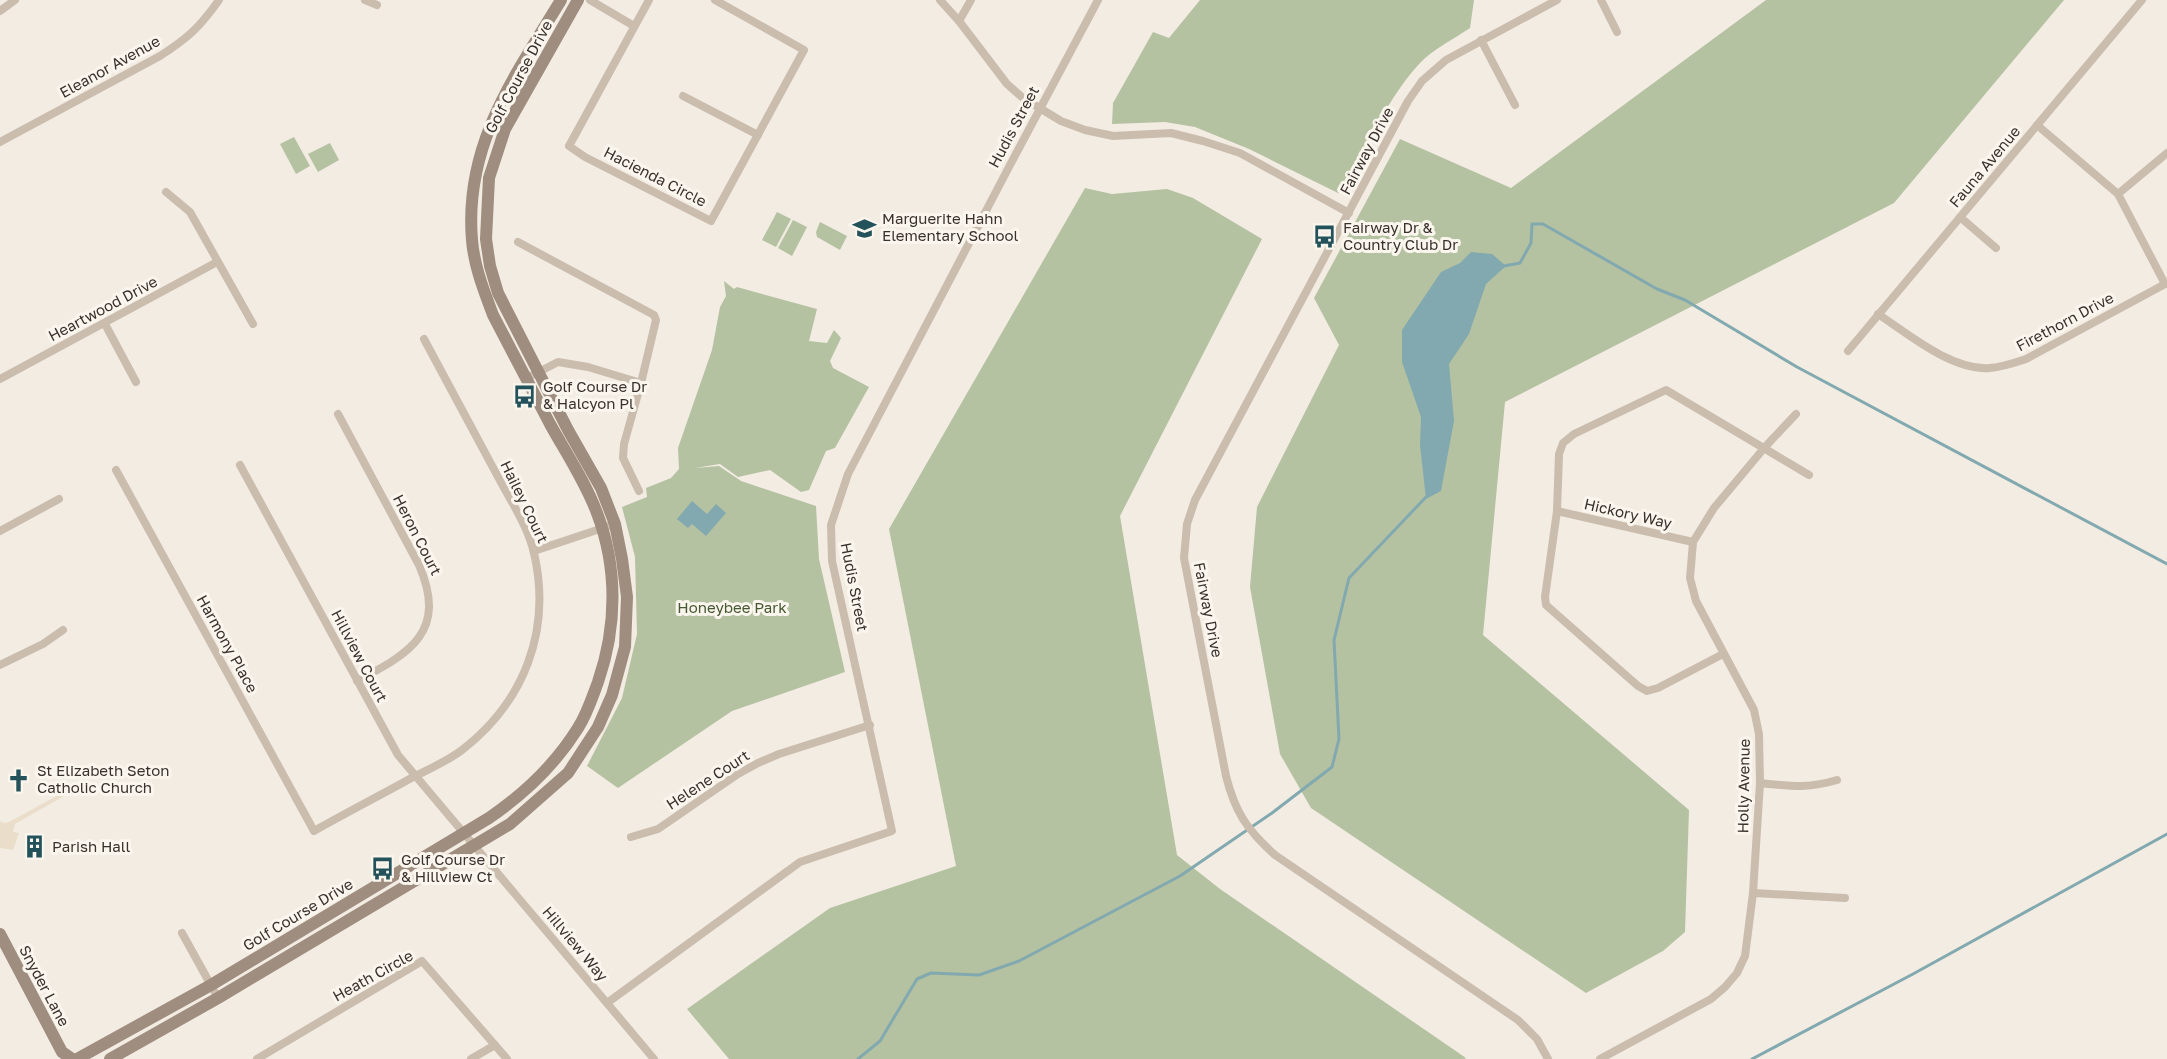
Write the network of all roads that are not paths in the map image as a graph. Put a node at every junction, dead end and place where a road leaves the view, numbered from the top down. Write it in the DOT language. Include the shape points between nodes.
graph roads {
  1 [pos="15,0"];
  2 [pos="219,0"];
  3 [pos="365,0"];
  4 [pos="561,0"];
  5 [pos="578,0"];
  6 [pos="590,0"];
  7 [pos="649,0"];
  8 [pos="715,0"];
  9 [pos="940,0"];
  10 [pos="971,0"];
  11 [pos="1098,0"];
  12 [pos="1557,0"];
  13 [pos="1601,0"];
  14 [pos="2142,0"];
  15 [pos="377,5"];
  16 [pos="0,10"];
  17 [pos="959,21"];
  18 [pos="634,26"];
  19 [pos="1617,32"];
  20 [pos="1481,40"];
  21 [pos="683,96"];
  22 [pos="1515,105"];
  23 [pos="1040,109"];
  24 [pos="2037,125"];
  25 [pos="758,135"];
  26 [pos="0,141"];
  27 [pos="2167,153"];
  28 [pos="166,192"];
  29 [pos="2118,194"];
  30 [pos="1349,213"];
  31 [pos="1960,217"];
  32 [pos="518,242"];
  33 [pos="1996,248"];
  34 [pos="218,262"];
  35 [pos="2166,284"];
  36 [pos="1878,314"];
  37 [pos="105,324"];
  38 [pos="253,324"];
  39 [pos="424,339"];
  40 [pos="1848,351"];
  41 [pos="538,372"];
  42 [pos="526,378"];
  43 [pos="0,379"];
  44 [pos="136,382"];
  45 [pos="641,383"];
  46 [pos="338,414"];
  47 [pos="1796,414"];
  48 [pos="1765,447"];
  49 [pos="240,465"];
  50 [pos="116,470"];
  51 [pos="1809,475"];
  52 [pos="639,491"];
  53 [pos="59,499"];
  54 [pos="1557,511"];
  55 [pos="615,524"];
  56 [pos="602,529"];
  57 [pos="0,531"];
  58 [pos="1693,542"];
  59 [pos="534,551"];
  60 [pos="63,630"];
  61 [pos="1723,654"];
  62 [pos="0,665"];
  63 [pos="357,681"];
  64 [pos="870,725"];
  65 [pos="415,777"];
  66 [pos="1837,780"];
  67 [pos="1760,783"];
  68 [pos="314,831"];
  69 [pos="463,833"];
  70 [pos="631,837"];
  71 [pos="475,847"];
  72 [pos="1754,893"];
  73 [pos="1845,898"];
  74 [pos="182,933"];
  75 [pos="0,934"];
  76 [pos="211,985"];
  77 [pos="218,998"];
  78 [pos="607,1003"];
  79 [pos="495,1045"];
  80 [pos="68,1057"];
  81 [pos="110,1059"];
  82 [pos="257,1059"];
  83 [pos="471,1059"];
  84 [pos="507,1059"];
  85 [pos="654,1059"];
  86 [pos="1548,1059"];
  87 [pos="1600,1059"];
  1 -- 16 [label="street"];
  2 -- 26 [label="street, Eleanor Avenue" via="203,24 185,40"];
  3 -- 15 [label="street"];
  4 -- 42 [label="street, Golf Course Drive" via="487,132 478,159 472,203 472,240 483,288"];
  5 -- 41 [label="street, Golf Course Drive" via="505,129 489,178 486,231 490,266 498,293"];
  6 -- 18 [label="street"];
  7 -- 18 [label="street, Hacienda Circle"];
  8 -- 25 [label="street, Hacienda Circle" via="804,50"];
  9 -- 17 [label="street"];
  10 -- 17 [label="street"];
  11 -- 23 [label="street, Hudis Street"];
  12 -- 20 [label="street, Fairway Drive"];
  13 -- 19 [label="street"];
  14 -- 24 [label="street, Fauna Avenue"];
  17 -- 23 [label="street" via="1007,84"];
  18 -- 25 [label="street, Hacienda Circle" via="569,146 711,221"];
  20 -- 22 [label="street"];
  20 -- 30 [label="street, Fairway Drive" via="1446,60 1422,81"];
  21 -- 25 [label="street"];
  23 -- 30 [label="street" via="1073,126 1113,136 1171,133 1240,153"];
  23 -- 64 [label="street, Hudis Street" via="848,474 831,525 832,561"];
  24 -- 29 [label="street"];
  24 -- 31 [label="street, Fauna Avenue"];
  27 -- 29 [label="street"];
  28 -- 34 [label="street" via="190,212"];
  29 -- 35 [label="street"];
  30 -- 86 [label="street, Fairway Drive" via="1195,500 1187,524 1184,558 1226,776 1232,800 1256,839 1518,1020 1537,1039"];
  31 -- 33 [label="street"];
  31 -- 36 [label="street, Fauna Avenue"];
  32 -- 45 [label="street" via="654,315"];
  34 -- 37 [label="street, Heartwood Drive"];
  34 -- 38 [label="street"];
  35 -- 36 [label="street, Firethorn Drive" via="2026,359 1988,369 1951,361"];
  36 -- 40 [label="street, Fauna Avenue"];
  37 -- 43 [label="street, Heartwood Drive"];
  37 -- 44 [label="street"];
  39 -- 59 [label="street, Hailey Court" via="520,517"];
  41 -- 42 [label="street"];
  41 -- 45 [label="street" via="558,362"];
  41 -- 55 [label="street, Golf Course Drive" via="601,488"];
  42 -- 56 [label="street, Golf Course Drive" via="587,488"];
  45 -- 52 [label="street" via="623,458"];
  46 -- 63 [label="street, Heron Court" via="419,565 429,599 426,625 410,649"];
  47 -- 48 [label="street, Holly Avenue"];
  48 -- 51 [label="street"];
  48 -- 54 [label="street" via="1666,390 1563,442"];
  48 -- 58 [label="street, Holly Avenue" via="1714,508"];
  49 -- 63 [label="street, Hillview Court"];
  50 -- 68 [label="street, Harmony Place"];
  53 -- 57 [label="street"];
  54 -- 58 [label="street, Hickory Way"];
  54 -- 61 [label="street" via="1546,605 1638,686 1647,691 1658,688"];
  55 -- 56 [label="street"];
  55 -- 71 [label="street, Golf Course Drive" via="627,597 625,647 612,695 598,727 568,773 510,825"];
  56 -- 59 [label="street"];
  56 -- 69 [label="street, Golf Course Drive" via="612,578 613,609 607,656 591,702 553,763 516,800"];
  58 -- 61 [label="street, Holly Avenue" via="1690,578 1696,601"];
  59 -- 65 [label="street, Hailey Court" via="540,615 533,651 510,701 487,729 460,752"];
  60 -- 62 [label="street"];
  61 -- 67 [label="street, Holly Avenue" via="1754,710 1759,734"];
  63 -- 65 [label="street, Hillview Court" via="398,755"];
  64 -- 70 [label="street, Helene Court" via="758,763 658,829"];
  64 -- 78 [label="street, Hudis Street" via="892,831 800,862"];
  65 -- 68 [label="street, Hailey Court"];
  65 -- 69 [label="street, Hillview Court"];
  66 -- 67 [label="street" via="1802,788"];
  67 -- 72 [label="street, Holly Avenue"];
  69 -- 71 [label="street, Hillview Court"];
  69 -- 76 [label="street, Golf Course Drive"];
  71 -- 77 [label="street, Golf Course Drive"];
  71 -- 78 [label="street, Hillview Way"];
  72 -- 73 [label="street"];
  72 -- 87 [label="street, Holly Avenue" via="1744,956 1725,987 1711,999"];
  74 -- 76 [label="street"];
  75 -- 80 [label="street, Snyder Lane"];
  76 -- 77 [label="street"];
  76 -- 80 [label="street, Golf Course Drive"];
  77 -- 81 [label="street, Golf Course Drive"];
  78 -- 85 [label="street, Hillview Way"];
  79 -- 82 [label="street, Heath Circle" via="422,960"];
  79 -- 83 [label="street"];
  79 -- 84 [label="street, Heath Circle"];
}
